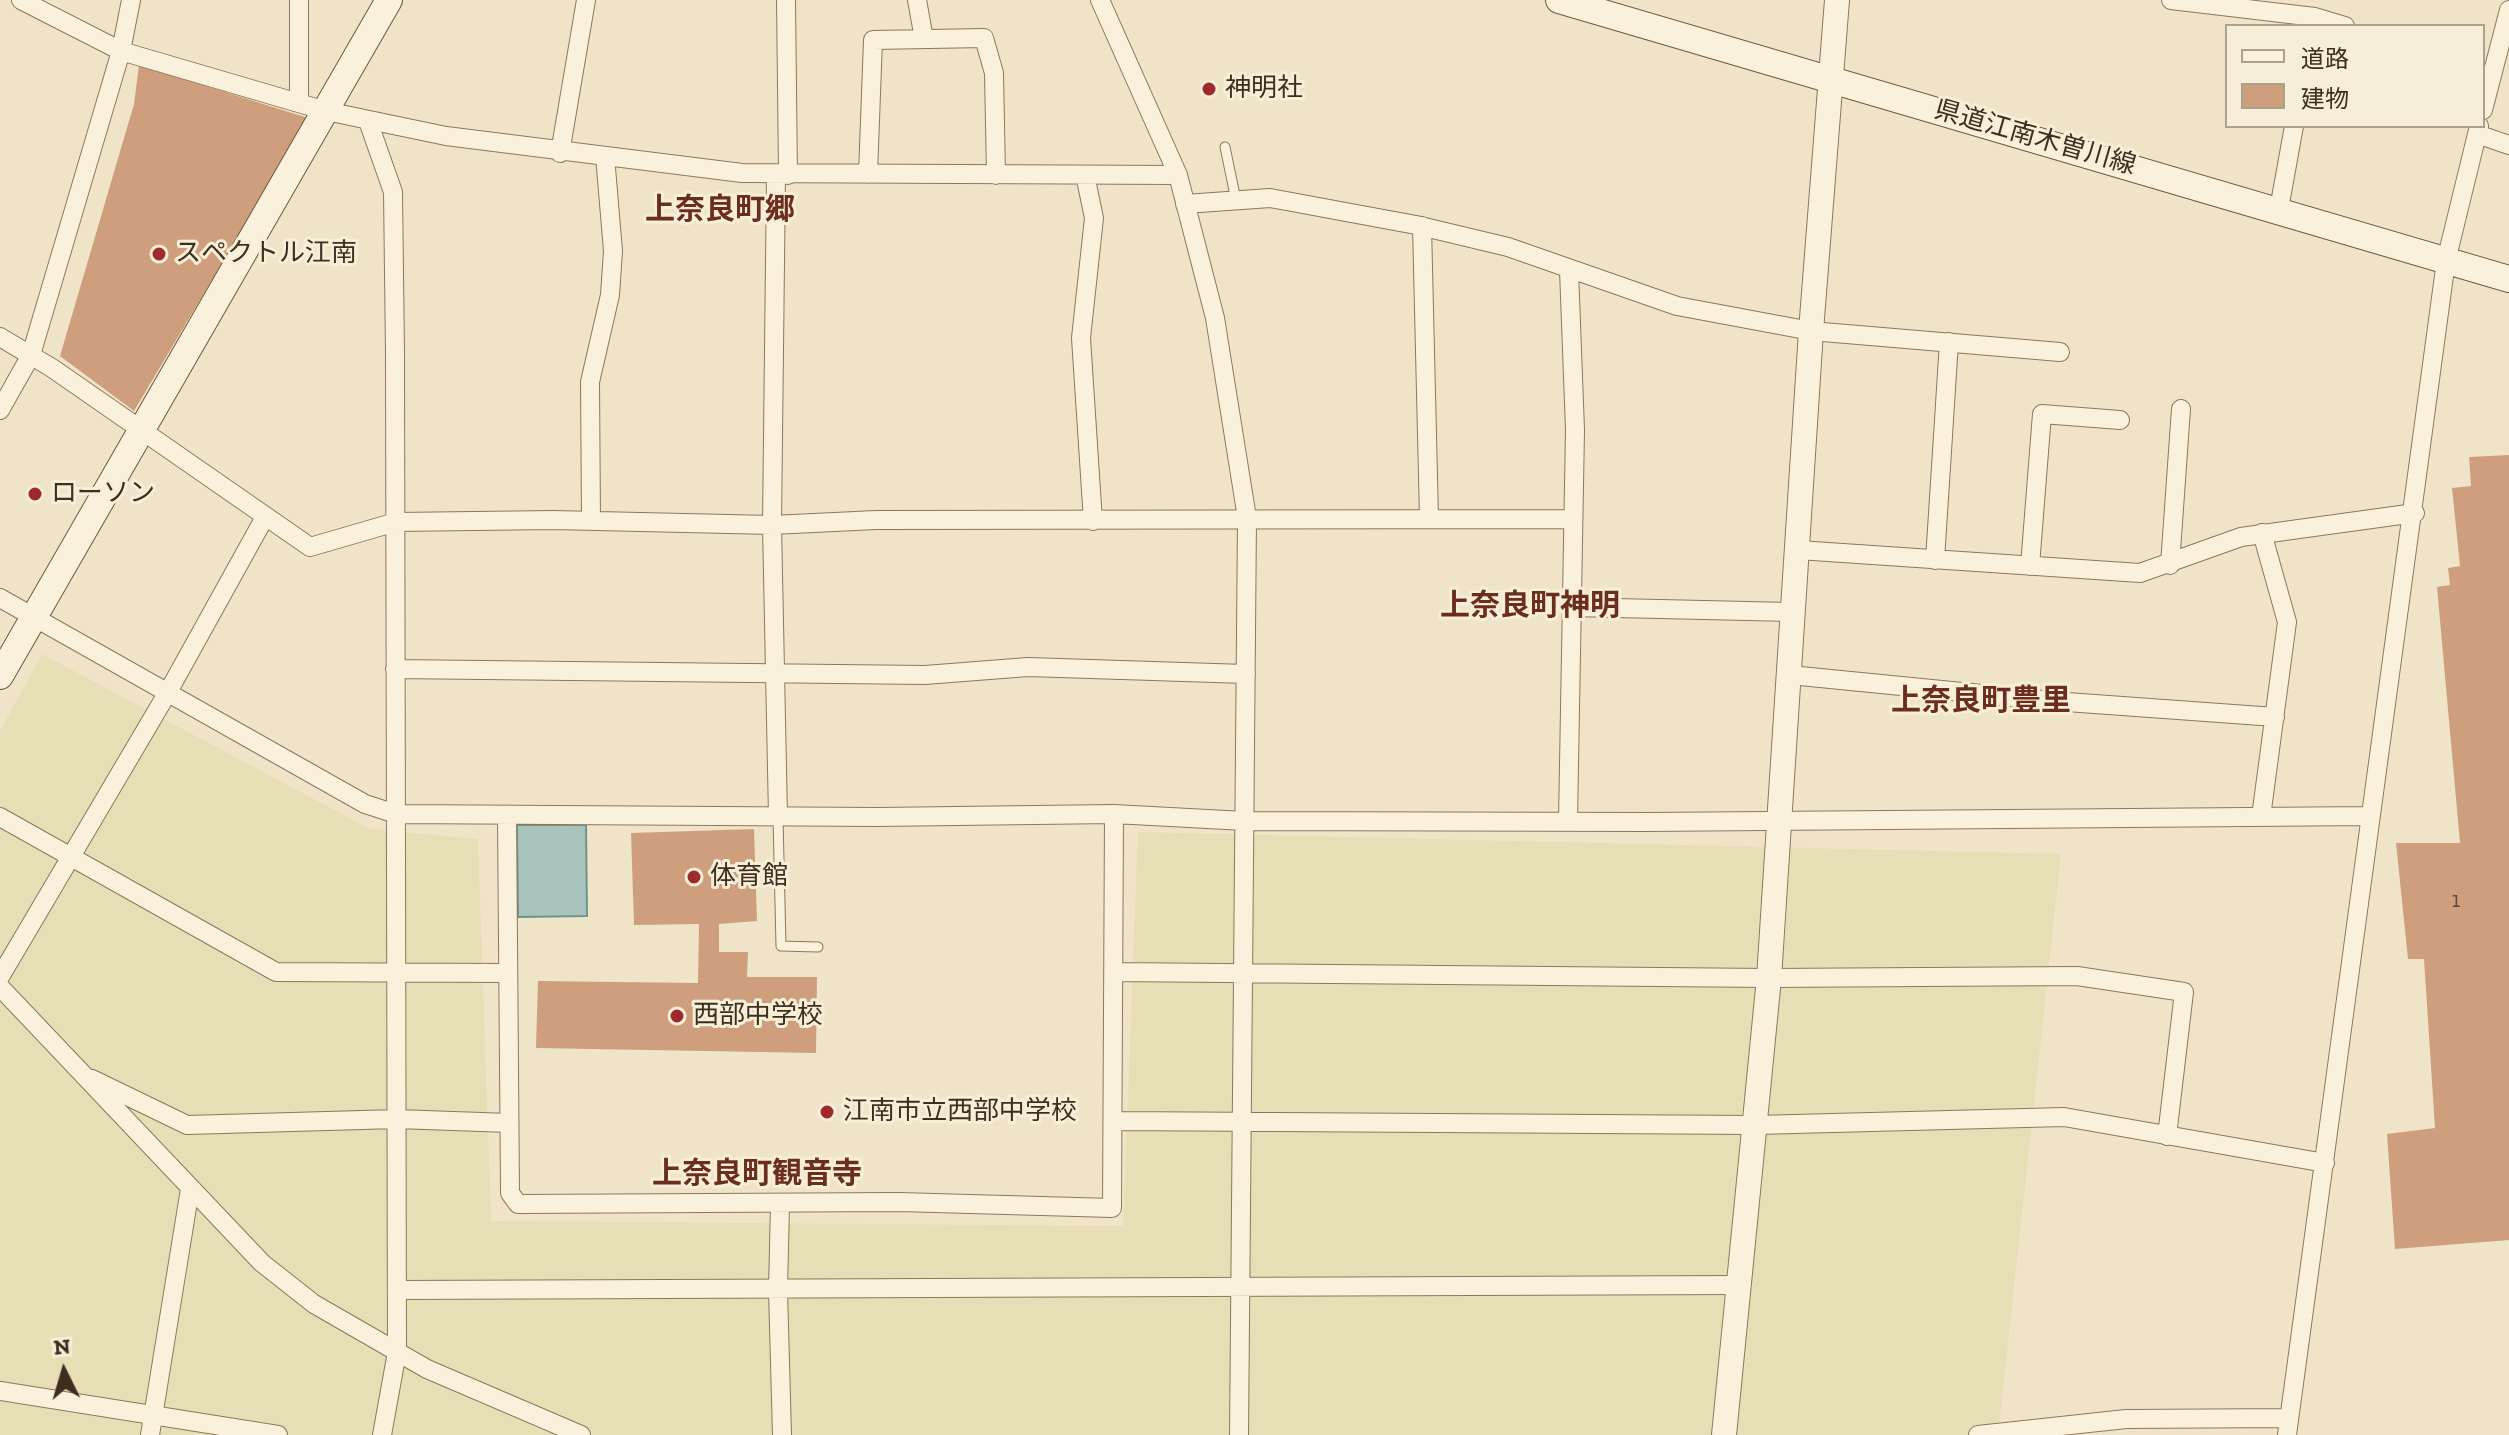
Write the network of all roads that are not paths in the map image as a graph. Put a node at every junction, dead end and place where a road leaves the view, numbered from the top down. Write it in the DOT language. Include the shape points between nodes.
graph roads {
  1 [pos="21,0"];
  2 [pos="131,0"];
  3 [pos="299,0"];
  4 [pos="389,0"];
  5 [pos="586,0"];
  6 [pos="786,0"];
  7 [pos="917,0"];
  8 [pos="1100,0"];
  9 [pos="1559,0"];
  10 [pos="1837,0"];
  11 [pos="2171,0"];
  12 [pos="1619,8"];
  13 [pos="2509,10"];
  14 [pos="2316,14"];
  15 [pos="2340,24"];
  16 [pos="924,39"];
  17 [pos="121,51"];
  18 [pos="2488,69"];
  19 [pos="1829,77"];
  20 [pos="2485,94"];
  21 [pos="299,103"];
  22 [pos="326,111"];
  23 [pos="368,121"];
  24 [pos="2294,128"];
  25 [pos="2478,130"];
  26 [pos="2509,145"];
  27 [pos="1225,147"];
  28 [pos="560,153"];
  29 [pos="605,156"];
  30 [pos="782,174"];
  31 [pos="868,174"];
  32 [pos="996,175"];
  33 [pos="1085,175"];
  34 [pos="1178,175"];
  35 [pos="1236,200"];
  36 [pos="1185,204"];
  37 [pos="2279,209"];
  38 [pos="1422,226"];
  39 [pos="2446,261"];
  40 [pos="1569,270"];
  41 [pos="2509,279"];
  42 [pos="1811,331"];
  43 [pos="0,337"];
  44 [pos="1949,342"];
  45 [pos="2060,352"];
  46 [pos="31,355"];
  47 [pos="2181,409"];
  48 [pos="0,410"];
  49 [pos="2120,420"];
  50 [pos="141,431"];
  51 [pos="2415,513"];
  52 [pos="265,517"];
  53 [pos="1247,518"];
  54 [pos="1429,518"];
  55 [pos="1572,519"];
  56 [pos="591,521"];
  57 [pos="1093,521"];
  58 [pos="396,522"];
  59 [pos="772,525"];
  60 [pos="2262,533"];
  61 [pos="1798,550"];
  62 [pos="1935,560"];
  63 [pos="2170,565"];
  64 [pos="2030,566"];
  65 [pos="0,598"];
  66 [pos="1571,607"];
  67 [pos="1792,612"];
  68 [pos="32,615"];
  69 [pos="395,669"];
  70 [pos="774,671"];
  71 [pos="1246,674"];
  72 [pos="1790,675"];
  73 [pos="0,676"];
  74 [pos="168,692"];
  75 [pos="2275,717"];
  76 [pos="396,814"];
  77 [pos="1114,814"];
  78 [pos="507,815"];
  79 [pos="2369,816"];
  80 [pos="0,817"];
  81 [pos="778,817"];
  82 [pos="2261,817"];
  83 [pos="1245,821"];
  84 [pos="1568,821"];
  85 [pos="1780,821"];
  86 [pos="71,858"];
  87 [pos="818,947"];
  88 [pos="1115,972"];
  89 [pos="397,973"];
  90 [pos="506,973"];
  91 [pos="1244,973"];
  92 [pos="0,977"];
  93 [pos="1769,978"];
  94 [pos="0,987"];
  95 [pos="82,1075"];
  96 [pos="397,1119"];
  97 [pos="1113,1121"];
  98 [pos="1242,1121"];
  99 [pos="509,1123"];
  100 [pos="1756,1125"];
  101 [pos="2167,1136"];
  102 [pos="2325,1163"];
  103 [pos="190,1189"];
  104 [pos="780,1205"];
  105 [pos="1738,1285"];
  106 [pos="1240,1288"];
  107 [pos="397,1290"];
  108 [pos="778,1290"];
  109 [pos="397,1352"];
  110 [pos="0,1391"];
  111 [pos="153,1415"];
  112 [pos="2288,1426"];
  113 [pos="150,1435"];
  114 [pos="278,1435"];
  115 [pos="382,1435"];
  116 [pos="581,1435"];
  117 [pos="782,1435"];
  118 [pos="1239,1435"];
  119 [pos="1724,1435"];
  120 [pos="1978,1435"];
  1 -- 17 [label="street"];
  2 -- 17 [label="street"];
  3 -- 21 [label="street"];
  4 -- 22 [label="main road"];
  5 -- 28 [label="street"];
  6 -- 30 [label="street"];
  7 -- 16 [label="street"];
  8 -- 34 [label="street"];
  9 -- 12 [label="main road, 県道江南木曽川線"];
  10 -- 19 [label="street"];
  11 -- 14 [label="street"];
  12 -- 19 [label="main road, 県道江南木曽川線"];
  13 -- 18 [label="street"];
  14 -- 15 [label="street"];
  16 -- 31 [label="street" via="873,40"];
  16 -- 32 [label="street" via="984,38 994,73"];
  17 -- 21 [label="street"];
  17 -- 46 [label="street"];
  18 -- 20 [label="street"];
  19 -- 37 [label="main road, 県道江南木曽川線"];
  19 -- 42 [label="street"];
  21 -- 22 [label="street"];
  22 -- 23 [label="street"];
  22 -- 50 [label="main road"];
  23 -- 28 [label="street"];
  23 -- 58 [label="street" via="393,192"];
  24 -- 37 [label="street"];
  25 -- 26 [label="street"];
  25 -- 39 [label="street"];
  27 -- 35 [label="lane"];
  28 -- 29 [label="street"];
  29 -- 30 [label="street"];
  29 -- 56 [label="street" via="613,251 610,295 590,382"];
  30 -- 31 [label="street"];
  30 -- 59 [label="street"];
  31 -- 32 [label="street"];
  32 -- 33 [label="street"];
  33 -- 34 [label="street"];
  33 -- 57 [label="street" via="1094,218 1081,338"];
  34 -- 36 [label="street"];
  35 -- 36 [label="street"];
  35 -- 38 [label="street" via="1270,198"];
  36 -- 53 [label="street" via="1215,318"];
  37 -- 39 [label="main road, 県道江南木曽川線"];
  38 -- 40 [label="street" via="1508,247"];
  38 -- 54 [label="street"];
  39 -- 41 [label="main road, 県道江南木曽川線"];
  39 -- 51 [label="street"];
  40 -- 42 [label="street" via="1677,306"];
  40 -- 55 [label="street" via="1575,430"];
  42 -- 44 [label="street"];
  42 -- 61 [label="street"];
  43 -- 46 [label="street"];
  44 -- 45 [label="street"];
  44 -- 62 [label="street"];
  46 -- 48 [label="street"];
  46 -- 50 [label="street"];
  47 -- 63 [label="street"];
  49 -- 64 [label="street" via="2042,414"];
  50 -- 52 [label="street"];
  50 -- 68 [label="main road"];
  51 -- 60 [label="street"];
  51 -- 79 [label="street"];
  52 -- 58 [label="street" via="310,547"];
  52 -- 74 [label="street"];
  53 -- 54 [label="street"];
  53 -- 57 [label="street"];
  53 -- 71 [label="street"];
  54 -- 55 [label="street"];
  55 -- 66 [label="street"];
  56 -- 58 [label="street"];
  56 -- 59 [label="street"];
  57 -- 59 [label="street"];
  58 -- 69 [label="street"];
  59 -- 70 [label="street"];
  60 -- 63 [label="street"];
  60 -- 75 [label="street" via="2287,622"];
  61 -- 62 [label="street"];
  61 -- 67 [label="street"];
  62 -- 64 [label="street"];
  63 -- 64 [label="street" via="2140,573"];
  65 -- 68 [label="street"];
  66 -- 67 [label="street"];
  66 -- 84 [label="street"];
  67 -- 72 [label="street"];
  68 -- 73 [label="main road"];
  68 -- 74 [label="street"];
  69 -- 70 [label="street"];
  69 -- 76 [label="street"];
  70 -- 71 [label="street" via="925,675 1028,667"];
  70 -- 81 [label="street"];
  71 -- 83 [label="street"];
  72 -- 75 [label="street"];
  72 -- 85 [label="street"];
  74 -- 76 [label="street" via="365,804"];
  74 -- 86 [label="street"];
  75 -- 82 [label="street"];
  76 -- 78 [label="street"];
  76 -- 89 [label="street"];
  77 -- 81 [label="street"];
  77 -- 83 [label="street"];
  77 -- 88 [label="street"];
  78 -- 81 [label="street"];
  78 -- 90 [label="street"];
  79 -- 82 [label="street"];
  79 -- 102 [label="street"];
  80 -- 86 [label="street"];
  81 -- 87 [label="lane" via="781,946"];
  82 -- 85 [label="street"];
  83 -- 84 [label="street"];
  83 -- 91 [label="street"];
  84 -- 85 [label="street"];
  85 -- 93 [label="street"];
  86 -- 89 [label="street" via="276,972"];
  86 -- 92 [label="street"];
  88 -- 91 [label="street"];
  88 -- 97 [label="street"];
  89 -- 90 [label="street"];
  89 -- 96 [label="street"];
  90 -- 99 [label="street"];
  91 -- 93 [label="street"];
  91 -- 98 [label="street"];
  93 -- 100 [label="street"];
  93 -- 101 [label="street" via="2077,976 2184,992"];
  94 -- 95 [label="street"];
  95 -- 96 [label="street" via="187,1125"];
  95 -- 103 [label="street"];
  96 -- 99 [label="street"];
  96 -- 107 [label="street"];
  97 -- 98 [label="street"];
  97 -- 104 [label="street" via="1112,1208 899,1202"];
  98 -- 100 [label="street"];
  98 -- 106 [label="street"];
  99 -- 104 [label="street" via="510,1193 518,1204"];
  100 -- 101 [label="street" via="2064,1117"];
  100 -- 105 [label="street"];
  101 -- 102 [label="street"];
  102 -- 112 [label="street"];
  103 -- 109 [label="street" via="262,1263 314,1304"];
  103 -- 111 [label="street"];
  104 -- 108 [label="street"];
  105 -- 106 [label="street"];
  105 -- 119 [label="street"];
  106 -- 108 [label="street"];
  106 -- 118 [label="street"];
  107 -- 108 [label="street"];
  107 -- 109 [label="street"];
  108 -- 117 [label="street"];
  109 -- 115 [label="street"];
  109 -- 116 [label="street"];
  110 -- 111 [label="street"];
  111 -- 113 [label="street"];
  111 -- 114 [label="street"];
  112 -- 120 [label="street" via="2126,1419"];
}
